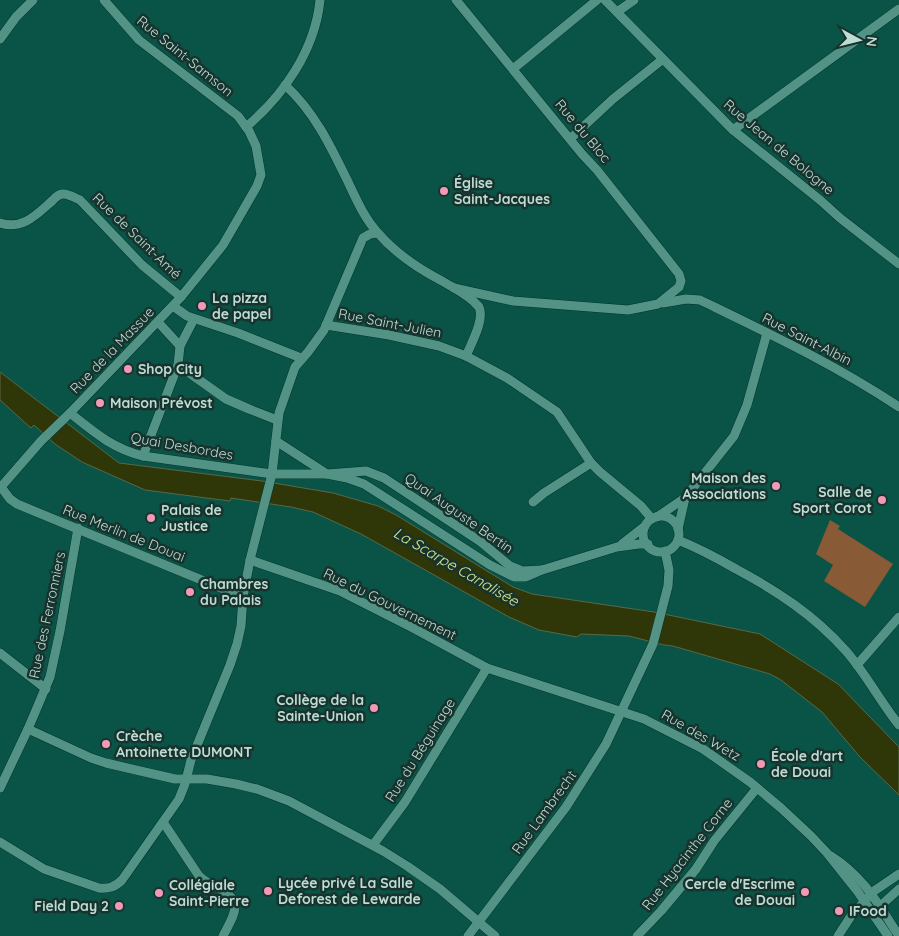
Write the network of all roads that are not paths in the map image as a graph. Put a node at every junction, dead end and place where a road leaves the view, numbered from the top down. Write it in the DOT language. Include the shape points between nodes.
graph roads {
  1 [pos="33,0"];
  2 [pos="320,0"];
  3 [pos="456,0"];
  4 [pos="597,0"];
  5 [pos="605,0"];
  6 [pos="634,0"];
  7 [pos="109,2"];
  8 [pos="899,9"];
  9 [pos="617,12"];
  10 [pos="1,38"];
  11 [pos="663,58"];
  12 [pos="513,68"];
  13 [pos="286,85"];
  14 [pos="246,127"];
  15 [pos="733,130"];
  16 [pos="570,139"];
  17 [pos="0,223"];
  18 [pos="377,233"];
  19 [pos="899,264"];
  20 [pos="454,288"];
  21 [pos="181,297"];
  22 [pos="658,304"];
  23 [pos="173,306"];
  24 [pos="194,319"];
  25 [pos="158,322"];
  26 [pos="326,325"];
  27 [pos="767,333"];
  28 [pos="180,346"];
  29 [pos="466,356"];
  30 [pos="301,358"];
  31 [pos="178,365"];
  32 [pos="899,407"];
  33 [pos="67,416"];
  34 [pos="277,420"];
  35 [pos="276,441"];
  36 [pos="144,456"];
  37 [pos="590,463"];
  38 [pos="327,474"];
  39 [pos="271,476"];
  40 [pos="0,487"];
  41 [pos="684,498"];
  42 [pos="533,502"];
  43 [pos="651,520"];
  44 [pos="78,528"];
  45 [pos="678,529"];
  46 [pos="678,540"];
  47 [pos="648,544"];
  48 [pos="617,547"];
  49 [pos="665,551"];
  50 [pos="250,560"];
  51 [pos="542,570"];
  52 [pos="243,597"];
  53 [pos="899,617"];
  54 [pos="0,653"];
  55 [pos="857,665"];
  56 [pos="487,668"];
  57 [pos="46,689"];
  58 [pos="621,712"];
  59 [pos="899,726"];
  60 [pos="28,729"];
  61 [pos="187,780"];
  62 [pos="0,788"];
  63 [pos="757,788"];
  64 [pos="163,822"];
  65 [pos="0,842"];
  66 [pos="373,845"];
  67 [pos="827,853"];
  68 [pos="899,874"];
  69 [pos="899,889"];
  70 [pos="871,894"];
  71 [pos="864,902"];
  72 [pos="880,906"];
  73 [pos="872,913"];
  74 [pos="479,922"];
  75 [pos="223,936"];
  76 [pos="468,936"];
  77 [pos="495,936"];
  78 [pos="637,936"];
  79 [pos="838,936"];
  80 [pos="888,936"];
  81 [pos="899,936"];
  1 -- 10 [label="street"];
  2 -- 13 [label="street" via="310,44"];
  3 -- 12 [label="street, Rue du Bloc"];
  4 -- 12 [label="street"];
  5 -- 9 [label="street, Rue Jean de Bologne"];
  6 -- 9 [label="street"];
  7 -- 14 [label="street, Rue Saint-Samson" via="139,40 226,106"];
  8 -- 15 [label="street"];
  9 -- 11 [label="street, Rue Jean de Bologne"];
  11 -- 15 [label="street, Rue Jean de Bologne"];
  11 -- 16 [label="street"];
  12 -- 16 [label="street, Rue du Bloc"];
  13 -- 14 [label="street"];
  13 -- 18 [label="street" via="325,137"];
  14 -- 21 [label="street, Rue Saint-Samson" via="258,155 260,175 257,186 218,252"];
  15 -- 19 [label="street, Rue Jean de Bologne"];
  16 -- 22 [label="street, Rue du Bloc" via="679,274 680,284 675,292"];
  17 -- 21 [label="street, Rue de Saint-Amé" via="14,225 27,222 57,196 66,194 80,200 142,265"];
  18 -- 20 [label="street" via="416,265"];
  18 -- 26 [label="street" via="363,238"];
  20 -- 22 [label="street" via="513,301 606,309 637,309"];
  20 -- 29 [label="street" via="481,311"];
  21 -- 23 [label="street, Rue de la Massue"];
  22 -- 27 [label="street, Rue Saint-Albin" via="700,300"];
  23 -- 24 [label="street"];
  23 -- 25 [label="street, Rue de la Massue"];
  24 -- 28 [label="street"];
  24 -- 30 [label="street"];
  25 -- 28 [label="street"];
  25 -- 33 [label="street, Rue de la Massue"];
  26 -- 29 [label="street, Rue Saint-Julien" via="419,341"];
  26 -- 30 [label="street"];
  27 -- 32 [label="street, Rue Saint-Albin" via="840,370"];
  27 -- 41 [label="street" via="737,431"];
  28 -- 31 [label="street"];
  29 -- 37 [label="street, Rue Saint-Julien" via="557,412"];
  30 -- 34 [label="street"];
  31 -- 34 [label="street" via="226,399"];
  31 -- 36 [label="street"];
  33 -- 36 [label="street, Quai Desbordes" via="110,444"];
  33 -- 40 [label="street, Rue de la Massue"];
  34 -- 35 [label="street"];
  35 -- 38 [label="street, Quai Auguste Bertin"];
  35 -- 39 [label="street"];
  36 -- 39 [label="street, Quai Desbordes"];
  37 -- 42 [label="street"];
  37 -- 43 [label="street, Rue Saint-Julien" via="641,506"];
  38 -- 39 [label="street, Quai Auguste Bertin"];
  38 -- 51 [label="street, Quai Auguste Bertin" via="364,484 508,575 526,577"];
  38 -- 51 [label="street, Quai Auguste Bertin" via="366,471 380,476 481,542 510,566"];
  39 -- 50 [label="street"];
  40 -- 44 [label="street, Rue Merlin de Douai" via="17,504"];
  41 -- 43 [label="street"];
  41 -- 45 [label="street"];
  43 -- 45 [label="street" via="662,516 670,518"];
  43 -- 47 [label="street" via="644,534"];
  43 -- 48 [label="street"];
  44 -- 52 [label="street, Rue Merlin de Douai"];
  44 -- 57 [label="street, Rue des Ferronniers"];
  45 -- 46 [label="street"];
  46 -- 49 [label="street"];
  46 -- 55 [label="street" via="713,556 789,600 816,620"];
  47 -- 48 [label="street"];
  47 -- 49 [label="street" via="656,550"];
  48 -- 51 [label="street"];
  49 -- 58 [label="street, Rue Lambrecht" via="669,578 653,644"];
  50 -- 52 [label="street"];
  50 -- 56 [label="street, Rue du Gouvernement" via="340,591"];
  52 -- 61 [label="street" via="234,655 191,760"];
  53 -- 55 [label="street"];
  54 -- 57 [label="street"];
  55 -- 59 [label="street"];
  56 -- 58 [label="street, Rue du Gouvernement"];
  56 -- 66 [label="street, Rue du Béguinage" via="405,802"];
  57 -- 60 [label="street, Rue des Ferronniers"];
  58 -- 63 [label="street, Rue des Wetz" via="644,719 689,741 721,760"];
  58 -- 74 [label="street, Rue Lambrecht" via="578,790"];
  60 -- 61 [label="street" via="106,763"];
  60 -- 62 [label="street, Rue des Ferronniers"];
  61 -- 64 [label="street"];
  61 -- 66 [label="street" via="207,779 268,793"];
  63 -- 67 [label="street, Rue des Wetz"];
  63 -- 78 [label="street, Rue Hyacinthe Corne" via="696,869"];
  64 -- 65 [label="street" via="122,880 108,888 99,888 44,869"];
  64 -- 75 [label="street" via="199,876 232,896 235,910"];
  66 -- 74 [label="street" via="440,889"];
  67 -- 70 [label="street, Rue des Wetz" via="848,867"];
  67 -- 71 [label="street, Rue des Wetz"];
  68 -- 70 [label="street"];
  69 -- 72 [label="street"];
  70 -- 71 [label="street"];
  70 -- 72 [label="street, Rue des Wetz"];
  71 -- 73 [label="street, Rue des Wetz"];
  71 -- 79 [label="street"];
  72 -- 73 [label="street"];
  72 -- 81 [label="street, Rue des Wetz"];
  73 -- 80 [label="street, Rue des Wetz"];
  74 -- 76 [label="street, Rue Lambrecht"];
  74 -- 77 [label="street"];
}
